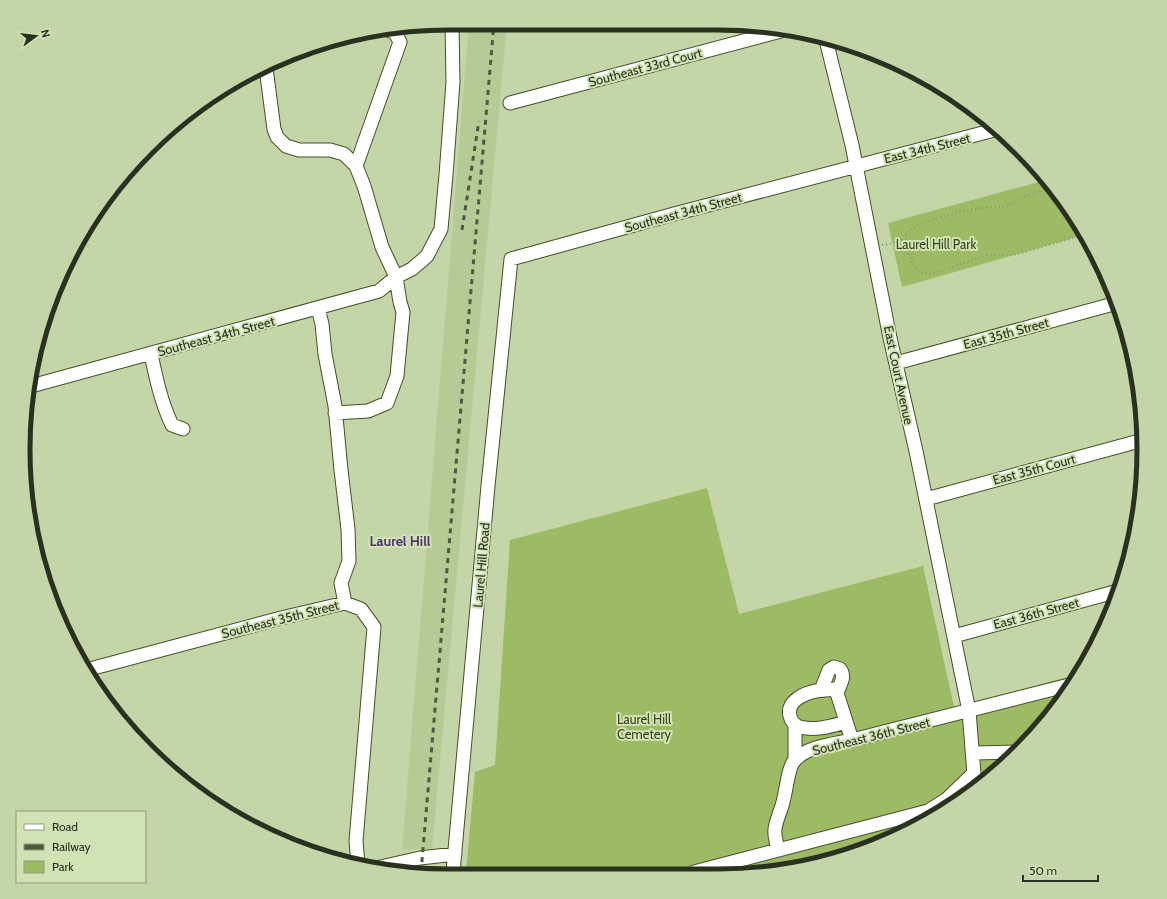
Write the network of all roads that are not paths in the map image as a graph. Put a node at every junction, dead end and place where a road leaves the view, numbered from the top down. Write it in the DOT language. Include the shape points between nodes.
graph roads {
  1 [pos="452,30"];
  2 [pos="396,34"];
  3 [pos="770,34"];
  4 [pos="827,44"];
  5 [pos="267,72"];
  6 [pos="510,103"];
  7 [pos="990,131"];
  8 [pos="356,166"];
  9 [pos="856,166"];
  10 [pos="511,259"];
  11 [pos="396,277"];
  12 [pos="1111,305"];
  13 [pos="318,308"];
  14 [pos="151,354"];
  15 [pos="896,363"];
  16 [pos="36,385"];
  17 [pos="335,413"];
  18 [pos="183,430"];
  19 [pos="1137,442"];
  20 [pos="926,499"];
  21 [pos="1112,593"];
  22 [pos="345,603"];
  23 [pos="954,636"];
  24 [pos="92,668"];
  25 [pos="1064,686"];
  26 [pos="821,690"];
  27 [pos="837,693"];
  28 [pos="969,710"];
  29 [pos="846,722"];
  30 [pos="795,724"];
  31 [pos="852,740"];
  32 [pos="1007,752"];
  33 [pos="972,753"];
  34 [pos="795,760"];
  35 [pos="974,773"];
  36 [pos="975,781"];
  37 [pos="778,850"];
  38 [pos="455,854"];
  39 [pos="358,859"];
  40 [pos="391,864"];
  41 [pos="453,869"];
  42 [pos="705,869"];
  1 -- 11 [label="street, Southeast 34th Street" via="453,82 440,229 428,256"];
  2 -- 8 [label="street" via="400,42"];
  3 -- 6 [label="street, Southeast 33rd Court"];
  4 -- 9 [label="street, East Court Avenue"];
  5 -- 8 [label="street" via="277,137 286,146 299,150 330,150 344,154"];
  7 -- 9 [label="street, East 34th Street"];
  8 -- 11 [label="street" via="382,246"];
  9 -- 10 [label="street, Southeast 34th Street"];
  9 -- 15 [label="street, East Court Avenue"];
  10 -- 38 [label="street, Laurel Hill Road"];
  11 -- 13 [label="street, Southeast 34th Street" via="379,291"];
  11 -- 17 [label="street" via="403,312 397,376 388,404 368,411"];
  12 -- 15 [label="street, East 35th Street"];
  13 -- 14 [label="street, Southeast 34th Street"];
  13 -- 17 [label="street"];
  14 -- 16 [label="street, Southeast 34th Street"];
  14 -- 18 [label="street" via="165,410 172,425"];
  15 -- 20 [label="street, East Court Avenue"];
  17 -- 22 [label="street" via="348,529 348,561 341,583"];
  19 -- 20 [label="street, East 35th Court"];
  20 -- 23 [label="street, East Court Avenue"];
  21 -- 23 [label="street, East 36th Street"];
  22 -- 24 [label="street, Southeast 35th Street"];
  22 -- 39 [label="street, Southeast 35th Street" via="361,610 374,627 356,841"];
  23 -- 28 [label="street, East Court Avenue"];
  25 -- 28 [label="street, Southeast 36th Street"];
  26 -- 27 [label="street" via="835,690"];
  26 -- 27 [label="street" via="829,670 834,667 843,673"];
  26 -- 30 [label="street" via="793,701 790,716"];
  27 -- 29 [label="street"];
  28 -- 31 [label="street, Southeast 36th Street"];
  28 -- 33 [label="street, East Court Avenue"];
  29 -- 30 [label="street" via="814,729 798,727"];
  29 -- 31 [label="street"];
  30 -- 34 [label="street"];
  31 -- 34 [label="street, Southeast 36th Street" via="811,750"];
  32 -- 33 [label="street"];
  33 -- 35 [label="street, East Court Avenue"];
  34 -- 37 [label="street" via="775,828"];
  35 -- 36 [label="street, East Court Avenue"];
  35 -- 37 [label="street" via="947,799 928,811"];
  37 -- 42 [label="street"];
  38 -- 40 [label="street"];
  38 -- 41 [label="street, Laurel Hill Road"];
}
